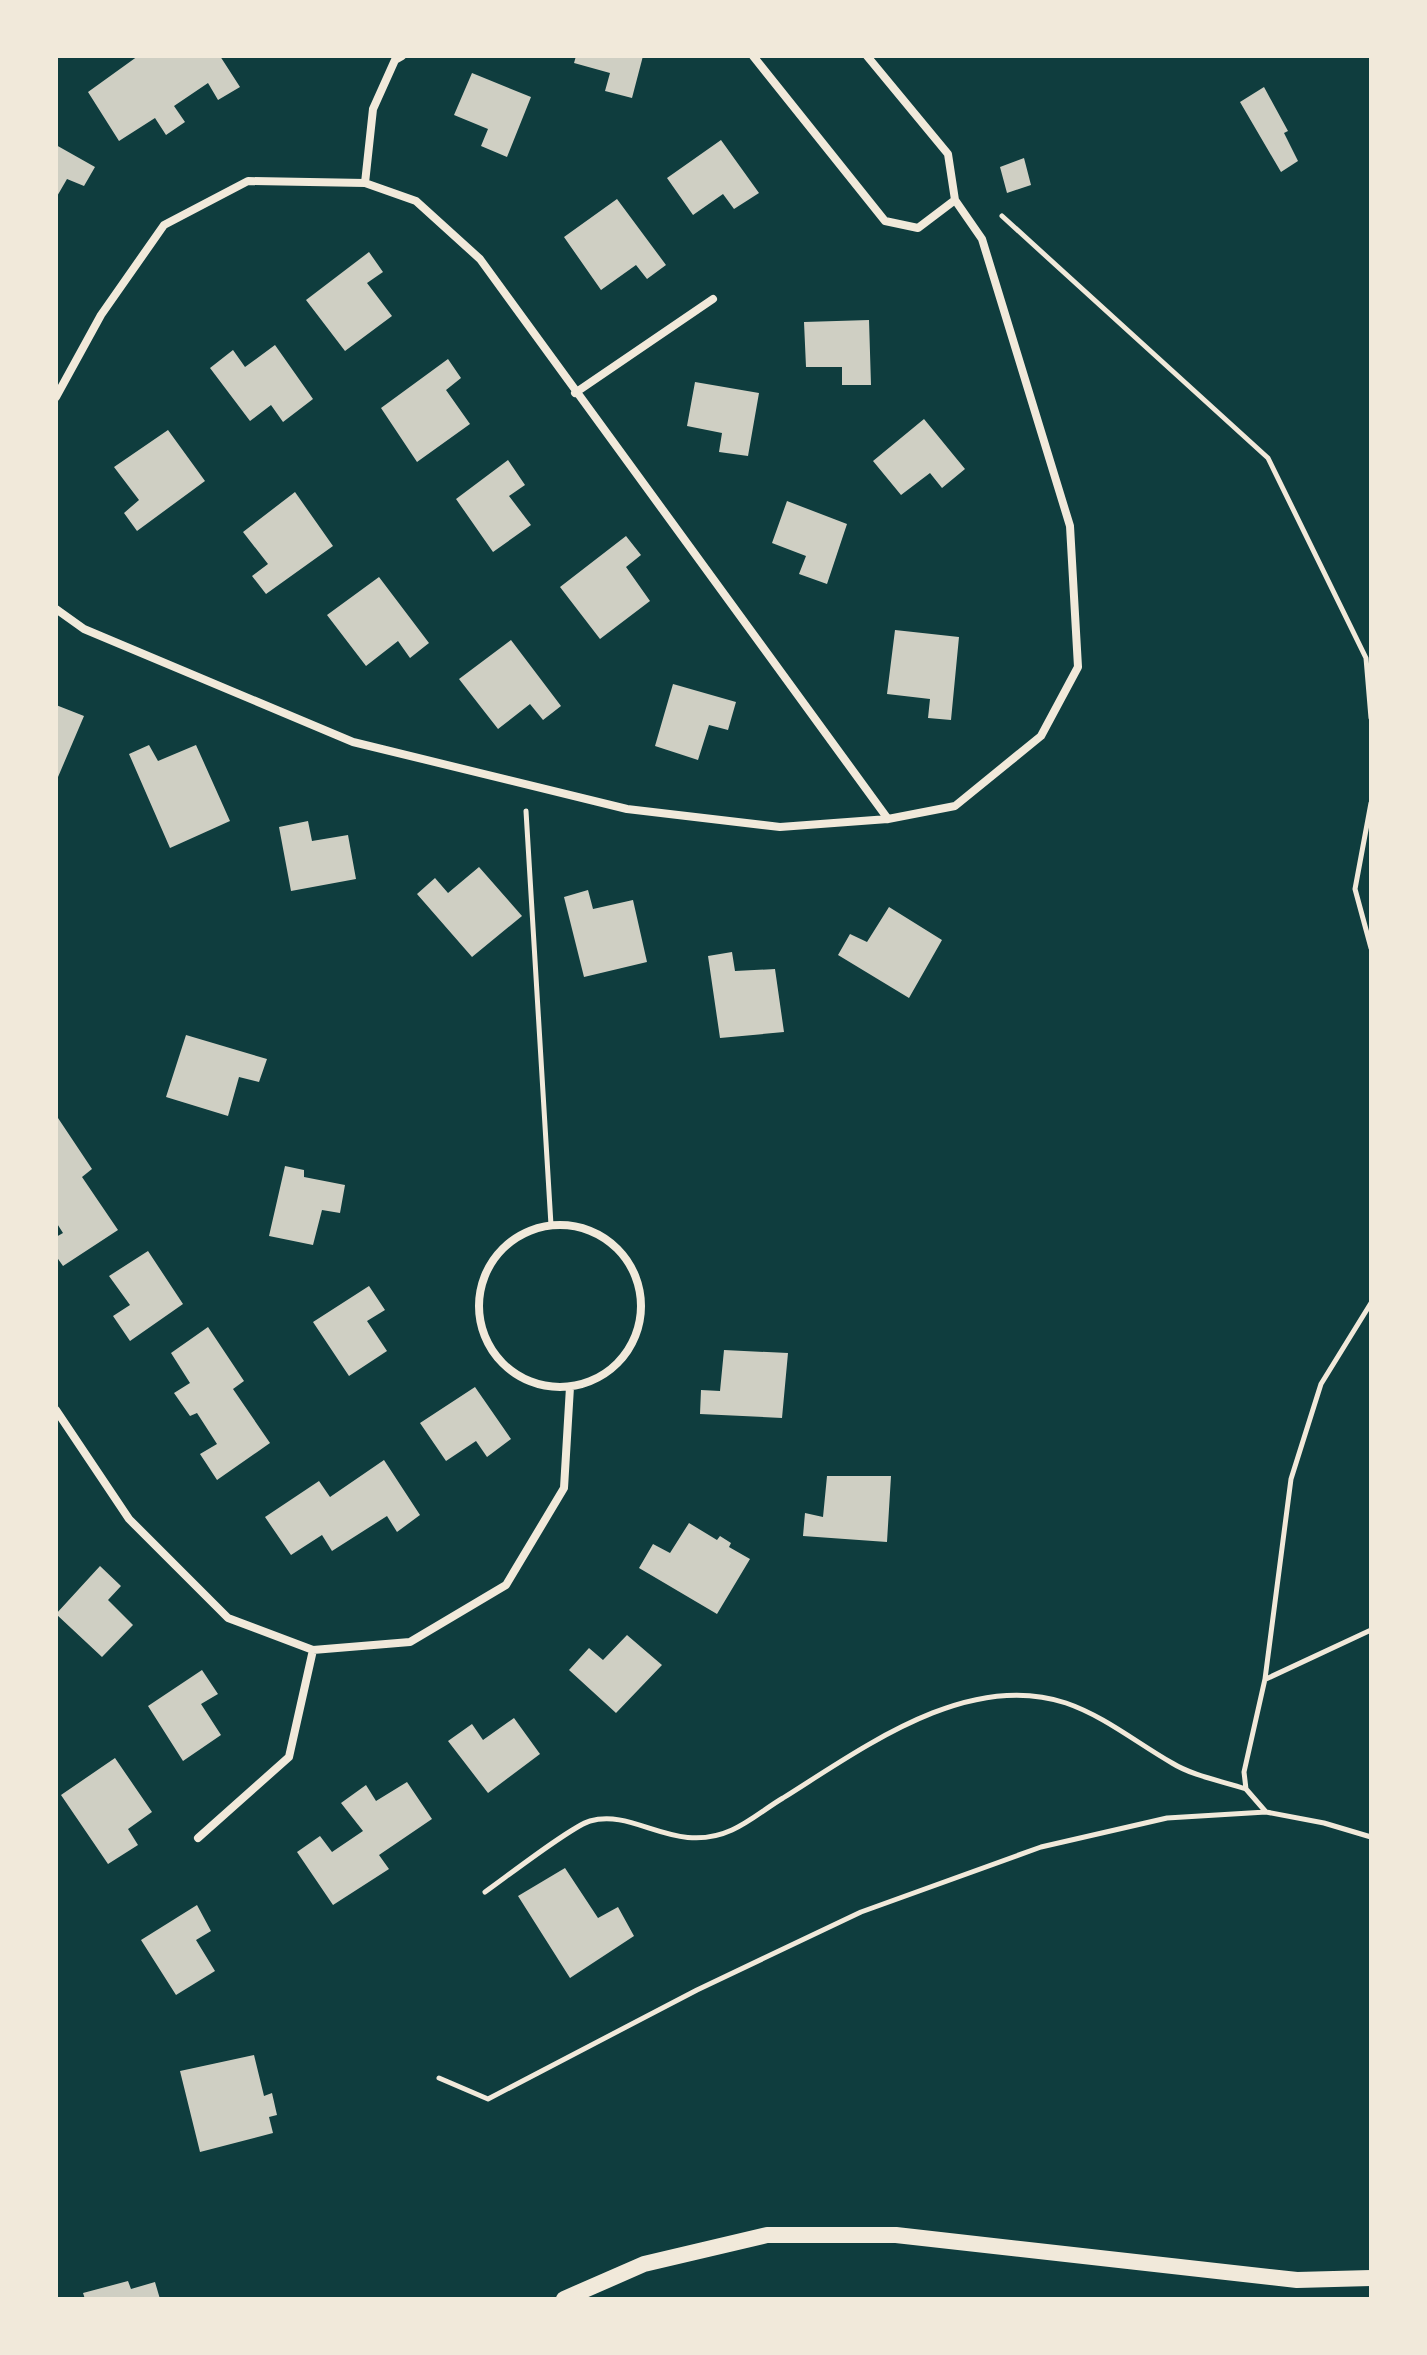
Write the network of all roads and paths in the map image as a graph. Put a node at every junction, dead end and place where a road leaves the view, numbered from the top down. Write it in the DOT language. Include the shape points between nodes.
graph roads {
  1 [pos="402,56"];
  2 [pos="753,56"];
  3 [pos="867,56"];
  4 [pos="953,182"];
  5 [pos="365,183"];
  6 [pos="955,200"];
  7 [pos="713,299"];
  8 [pos="575,393"];
  9 [pos="56,397"];
  10 [pos="56,609"];
  11 [pos="1371,718"];
  12 [pos="525,783"];
  13 [pos="1371,803"];
  14 [pos="888,819"];
  15 [pos="1371,948"];
  16 [pos="551,1225"];
  17 [pos="1371,1303"];
  18 [pos="570,1387"];
  19 [pos="56,1410"];
  20 [pos="1371,1630"];
  21 [pos="313,1650"];
  22 [pos="1265,1679"];
  23 [pos="1246,1789"];
  24 [pos="1266,1812"];
  25 [pos="1371,1837"];
  26 [pos="198,1838"];
  27 [pos="485,1892"];
  28 [pos="439,2078"];
  29 [pos="1371,2278"];
  30 [pos="564,2299"];
  1 -- 5 [label="street" via="395,60 373,109"];
  2 -- 6 [label="street" via="885,221 918,228"];
  3 -- 4 [label="street" via="948,154"];
  4 -- 6 [label="street"];
  4 -- 11 [label="path" via="968,185 1268,458 1366,658"];
  5 -- 8 [label="street" via="416,201 480,259"];
  5 -- 9 [label="street" via="248,181 164,225 101,315"];
  6 -- 14 [label="street" via="982,239 1070,526 1078,667 1041,736 955,806"];
  7 -- 8 [label="street"];
  8 -- 14 [label="street"];
  10 -- 12 [label="street" via="84,629 353,742"];
  12 -- 14 [label="street" via="627,809 780,827"];
  12 -- 16 [label="path"];
  13 -- 15 [label="path" via="1355,889"];
  16 -- 18 [label="street" via="579,1227 605,1238 625,1258 637,1283 641,1311 635,1338 620,1362 597,1379"];
  16 -- 18 [label="street" via="504,1246 488,1266 478,1316 486,1341 511,1370 545,1387"];
  17 -- 22 [label="path" via="1321,1384 1291,1479"];
  18 -- 21 [label="street" via="564,1488 506,1585 410,1642"];
  19 -- 21 [label="street" via="129,1519 228,1618"];
  20 -- 22 [label="path"];
  21 -- 26 [label="street" via="289,1757"];
  22 -- 23 [label="path" via="1244,1772"];
  23 -- 24 [label="path"];
  23 -- 27 [label="path" via="1175,1765 1066,1703 1016,1694 954,1706 878,1738 731,1830 698,1839 670,1837 615,1820 589,1821"];
  24 -- 25 [label="path"];
  24 -- 28 [label="path" via="1167,1818 1041,1847 861,1912 488,2099"];
  29 -- 30 [label="main road" via="1297,2280 896,2235 767,2235 644,2264"];
}
